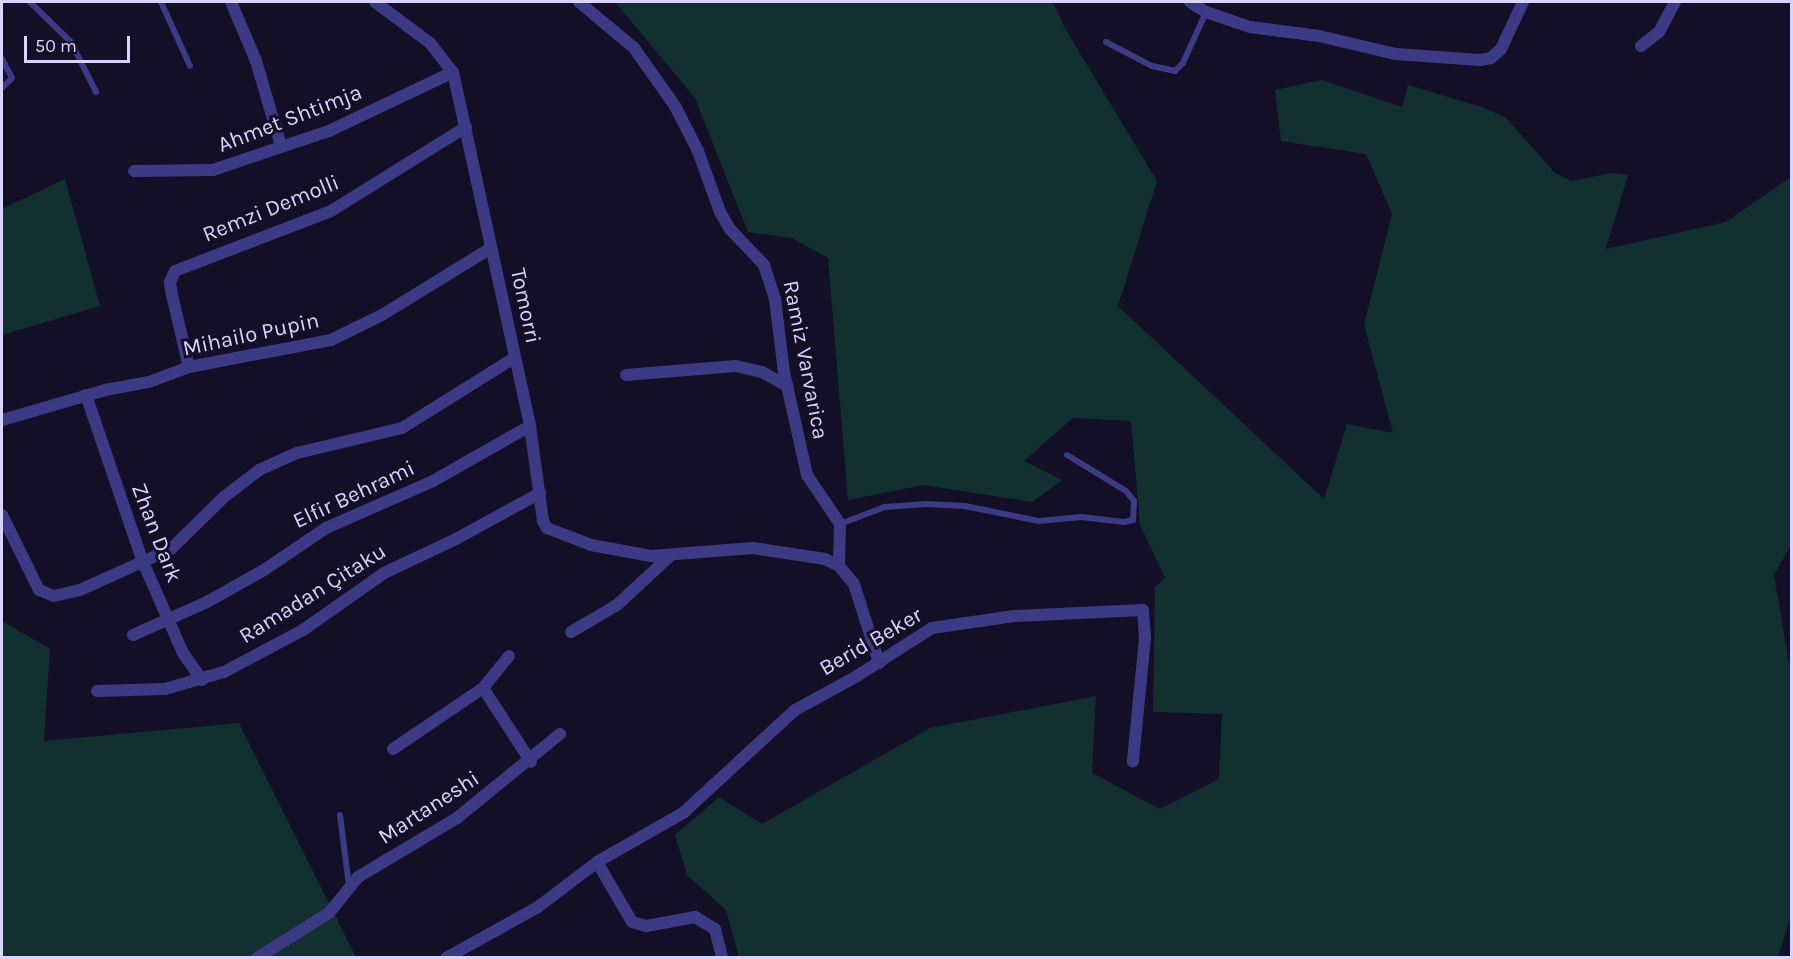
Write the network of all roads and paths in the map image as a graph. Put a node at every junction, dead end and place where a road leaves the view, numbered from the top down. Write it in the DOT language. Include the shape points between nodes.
graph roads {
  1 [pos="30,2"];
  2 [pos="161,2"];
  3 [pos="231,2"];
  4 [pos="375,2"];
  5 [pos="579,2"];
  6 [pos="1190,2"];
  7 [pos="1523,2"];
  8 [pos="1675,2"];
  9 [pos="1206,12"];
  10 [pos="1106,42"];
  11 [pos="1641,46"];
  12 [pos="2,59"];
  13 [pos="190,66"];
  14 [pos="453,72"];
  15 [pos="2,88"];
  16 [pos="96,92"];
  17 [pos="466,127"];
  18 [pos="281,146"];
  19 [pos="134,171"];
  20 [pos="491,248"];
  21 [pos="514,358"];
  22 [pos="189,367"];
  23 [pos="626,375"];
  24 [pos="787,386"];
  25 [pos="86,395"];
  26 [pos="2,420"];
  27 [pos="530,426"];
  28 [pos="1067,455"];
  29 [pos="540,493"];
  30 [pos="2,515"];
  31 [pos="840,524"];
  32 [pos="670,555"];
  33 [pos="143,562"];
  34 [pos="839,566"];
  35 [pos="169,619"];
  36 [pos="571,632"];
  37 [pos="133,635"];
  38 [pos="509,656"];
  39 [pos="879,663"];
  40 [pos="202,680"];
  41 [pos="483,688"];
  42 [pos="97,691"];
  43 [pos="560,734"];
  44 [pos="393,749"];
  45 [pos="1132,761"];
  46 [pos="531,762"];
  47 [pos="340,815"];
  48 [pos="597,862"];
  49 [pos="350,887"];
  50 [pos="257,957"];
  51 [pos="446,957"];
  52 [pos="723,957"];
  1 -- 16 [label="lane" via="71,42"];
  2 -- 13 [label="lane"];
  3 -- 18 [label="street" via="256,61"];
  4 -- 14 [label="street, Tomorri" via="430,43"];
  5 -- 24 [label="street, Ramiz Varvarica" via="634,48 675,106 730,229 764,265 777,308"];
  6 -- 9 [label="street"];
  7 -- 9 [label="street" via="1501,49 1491,58 1480,60 1396,54 1319,36 1250,27"];
  8 -- 11 [label="street" via="1659,32"];
  9 -- 10 [label="lane" via="1183,63 1175,71 1152,66"];
  12 -- 15 [label="lane" via="12,78"];
  14 -- 17 [label="street, Tomorri"];
  14 -- 18 [label="street, Ahmet Shtimja" via="329,131"];
  17 -- 20 [label="street, Tomorri" via="470,164"];
  17 -- 22 [label="street, Remzi Demolli" via="331,211 175,271 170,282"];
  18 -- 19 [label="street, Ahmet Shtimja" via="213,170"];
  20 -- 21 [label="street, Tomorri"];
  20 -- 22 [label="street, Mihailo Pupin" via="382,315 331,340"];
  21 -- 27 [label="street, Tomorri"];
  21 -- 33 [label="street" via="402,428 297,453 259,470 224,497 179,543"];
  22 -- 25 [label="street, Mihailo Pupin" via="149,382"];
  23 -- 24 [label="street" via="736,366 762,372"];
  24 -- 31 [label="street, Ramiz Varvarica" via="802,438 807,475"];
  25 -- 26 [label="street, Mihailo Pupin"];
  25 -- 33 [label="street, Zhan Dark"];
  27 -- 29 [label="street, Tomorri"];
  27 -- 35 [label="street, Elfir Behrami" via="441,477 326,528 239,585"];
  28 -- 31 [label="lane" via="1126,491 1134,501 1133,520 1081,517 1039,521 965,506 926,504 885,507"];
  29 -- 32 [label="street, Tomorri" via="543,521 556,532 591,545"];
  29 -- 40 [label="street, Ramadan Çitaku" via="384,573 287,640"];
  30 -- 33 [label="street" via="34,583 46,595 80,590"];
  31 -- 34 [label="street"];
  32 -- 34 [label="street, Tomorri" via="753,548 808,554"];
  32 -- 36 [label="street" via="617,605"];
  33 -- 35 [label="street, Zhan Dark"];
  34 -- 39 [label="street" via="863,604"];
  35 -- 37 [label="street, Elfir Behrami"];
  35 -- 40 [label="street, Zhan Dark" via="183,653"];
  38 -- 41 [label="street"];
  39 -- 45 [label="street, Berid Beker" via="916,635 949,624 1014,616 1143,610 1144,638"];
  39 -- 48 [label="street, Berid Beker" via="795,710 683,813"];
  40 -- 42 [label="street, Ramadan Çitaku" via="165,689"];
  41 -- 44 [label="street"];
  41 -- 46 [label="street"];
  43 -- 46 [label="street, Martaneshi"];
  46 -- 49 [label="street, Martaneshi" via="441,829 358,877"];
  47 -- 49 [label="lane"];
  48 -- 51 [label="street, Berid Beker" via="538,907"];
  48 -- 52 [label="street" via="632,922 646,926 695,917 715,929"];
  49 -- 50 [label="street, Martaneshi" via="346,897 329,913"];
}
